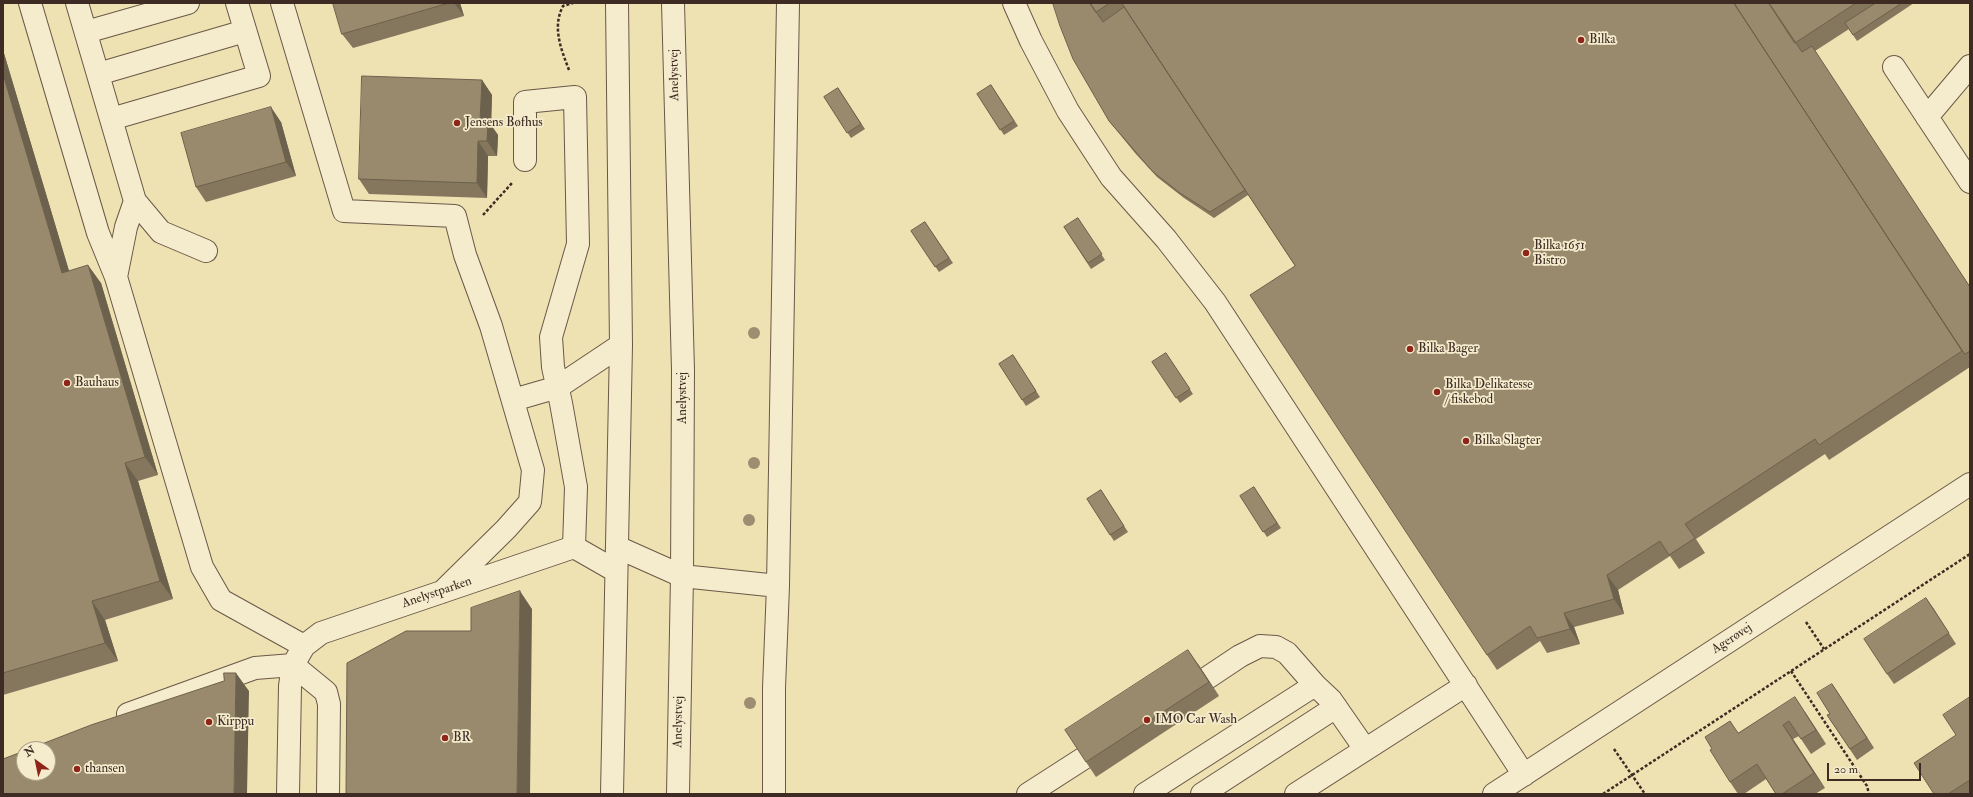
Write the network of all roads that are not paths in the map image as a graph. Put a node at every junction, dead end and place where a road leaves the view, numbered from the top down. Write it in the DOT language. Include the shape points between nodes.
graph roads {
  1 [pos="30,3"];
  2 [pos="78,3"];
  3 [pos="188,3"];
  4 [pos="237,3"];
  5 [pos="282,3"];
  6 [pos="617,3"];
  7 [pos="673,3"];
  8 [pos="788,3"];
  9 [pos="1014,3"];
  10 [pos="245,31"];
  11 [pos="86,32"];
  12 [pos="1970,66"];
  13 [pos="1894,67"];
  14 [pos="98,74"];
  15 [pos="1927,117"];
  16 [pos="111,119"];
  17 [pos="525,160"];
  18 [pos="1970,182"];
  19 [pos="136,201"];
  20 [pos="206,251"];
  21 [pos="116,277"];
  22 [pos="621,345"];
  23 [pos="558,387"];
  24 [pos="513,400"];
  25 [pos="1970,484"];
  26 [pos="574,547"];
  27 [pos="617,547"];
  28 [pos="616,571"];
  29 [pos="682,576"];
  30 [pos="778,586"];
  31 [pos="442,592"];
  32 [pos="298,655"];
  33 [pos="1207,678"];
  34 [pos="1315,685"];
  35 [pos="1466,685"];
  36 [pos="1336,707"];
  37 [pos="113,719"];
  38 [pos="1365,749"];
  39 [pos="1084,758"];
  40 [pos="1524,775"];
  41 [pos="288,794"];
  42 [pos="328,794"];
  43 [pos="612,794"];
  44 [pos="678,794"];
  45 [pos="774,794"];
  46 [pos="1028,794"];
  47 [pos="1145,794"];
  48 [pos="1202,794"];
  49 [pos="1296,794"];
  50 [pos="1494,794"];
  1 -- 21 [label="street" via="98,233"];
  2 -- 11 [label="street"];
  3 -- 11 [label="street"];
  4 -- 10 [label="street"];
  5 -- 24 [label="street" via="344,211 455,216"];
  6 -- 22 [label="street"];
  7 -- 29 [label="street, Anelystvej" via="683,370"];
  8 -- 30 [label="street"];
  9 -- 35 [label="street" via="1068,111 1111,177 1166,239 1219,308"];
  10 -- 14 [label="street"];
  10 -- 16 [label="street" via="259,76"];
  11 -- 14 [label="street"];
  12 -- 15 [label="street"];
  13 -- 15 [label="street"];
  14 -- 16 [label="street"];
  15 -- 18 [label="street"];
  16 -- 19 [label="street"];
  17 -- 23 [label="street" via="525,102 575,97 578,244 551,337 553,367"];
  19 -- 20 [label="street" via="161,232"];
  19 -- 21 [label="street" via="126,227"];
  21 -- 32 [label="street" via="202,567 221,600"];
  22 -- 23 [label="street"];
  22 -- 27 [label="street"];
  23 -- 24 [label="street"];
  23 -- 26 [label="street" via="576,487"];
  24 -- 31 [label="street" via="533,470 530,502"];
  25 -- 40 [label="street, Agerøvej"];
  26 -- 28 [label="street"];
  26 -- 31 [label="street, Anelystparken"];
  27 -- 28 [label="street"];
  27 -- 29 [label="street"];
  28 -- 43 [label="street"];
  29 -- 30 [label="street"];
  29 -- 44 [label="street, Anelystvej"];
  30 -- 45 [label="street" via="774,688"];
  31 -- 32 [label="street, Anelystparken" via="321,633"];
  32 -- 37 [label="street" via="254,668"];
  32 -- 41 [label="street" via="290,686"];
  32 -- 42 [label="street" via="326,692 329,704"];
  33 -- 34 [label="street" via="1260,646 1276,647 1287,653"];
  34 -- 36 [label="street"];
  34 -- 47 [label="street"];
  35 -- 38 [label="street"];
  35 -- 40 [label="street"];
  36 -- 38 [label="street"];
  36 -- 48 [label="street"];
  38 -- 49 [label="street"];
  39 -- 46 [label="street"];
  40 -- 50 [label="street, Agerøvej"];
}
